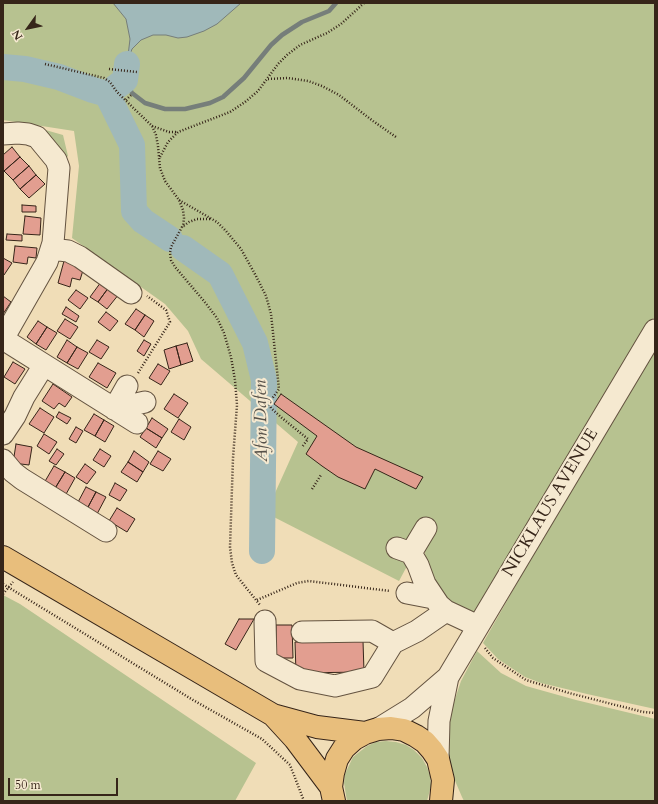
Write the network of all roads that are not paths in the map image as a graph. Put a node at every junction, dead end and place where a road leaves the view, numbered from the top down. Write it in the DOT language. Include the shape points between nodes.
graph roads {
  1 [pos="3,134"];
  2 [pos="51,248"];
  3 [pos="131,293"];
  4 [pos="655,330"];
  5 [pos="3,339"];
  6 [pos="44,365"];
  7 [pos="127,386"];
  8 [pos="145,402"];
  9 [pos="114,409"];
  10 [pos="137,423"];
  11 [pos="3,434"];
  12 [pos="3,461"];
  13 [pos="426,528"];
  14 [pos="106,531"];
  15 [pos="3,557"];
  16 [pos="407,593"];
  17 [pos="440,604"];
  18 [pos="265,621"];
  19 [pos="476,630"];
  20 [pos="302,632"];
  21 [pos="394,644"];
  22 [pos="448,677"];
  23 [pos="273,715"];
  24 [pos="371,731"];
  25 [pos="438,760"];
  26 [pos="442,791"];
  27 [pos="333,794"];
  28 [pos="457,801"];
  1 -- 2 [label="street" via="28,134 37,137 56,160 59,168"];
  2 -- 3 [label="street" via="68,251 80,257"];
  2 -- 5 [label="street" via="47,262"];
  4 -- 19 [label="street, NICKLAUS AVENUE"];
  5 -- 6 [label="street"];
  6 -- 9 [label="street"];
  6 -- 11 [label="street"];
  7 -- 9 [label="street"];
  8 -- 9 [label="street"];
  9 -- 10 [label="street"];
  12 -- 14 [label="street" via="22,479"];
  13 -- 17 [label="street" via="404,550"];
  15 -- 23 [label="main road"];
  16 -- 17 [label="street"];
  17 -- 19 [label="street"];
  17 -- 21 [label="street" via="418,631"];
  18 -- 21 [label="street" via="266,661 300,679 335,686 372,677"];
  19 -- 22 [label="street, NICKLAUS AVENUE"];
  20 -- 21 [label="street" via="372,631"];
  22 -- 24 [label="street, NICKLAUS AVENUE" via="412,708"];
  22 -- 25 [label="street, NICKLAUS AVENUE" via="439,721"];
  23 -- 24 [label="main road" via="317,727"];
  23 -- 27 [label="main road" via="295,739"];
  24 -- 25 [label="main road" via="391,728 404,730 428,746"];
  24 -- 27 [label="main road" via="354,739 344,748 332,773"];
  25 -- 26 [label="main road"];
  26 -- 28 [label="main road"];
}
